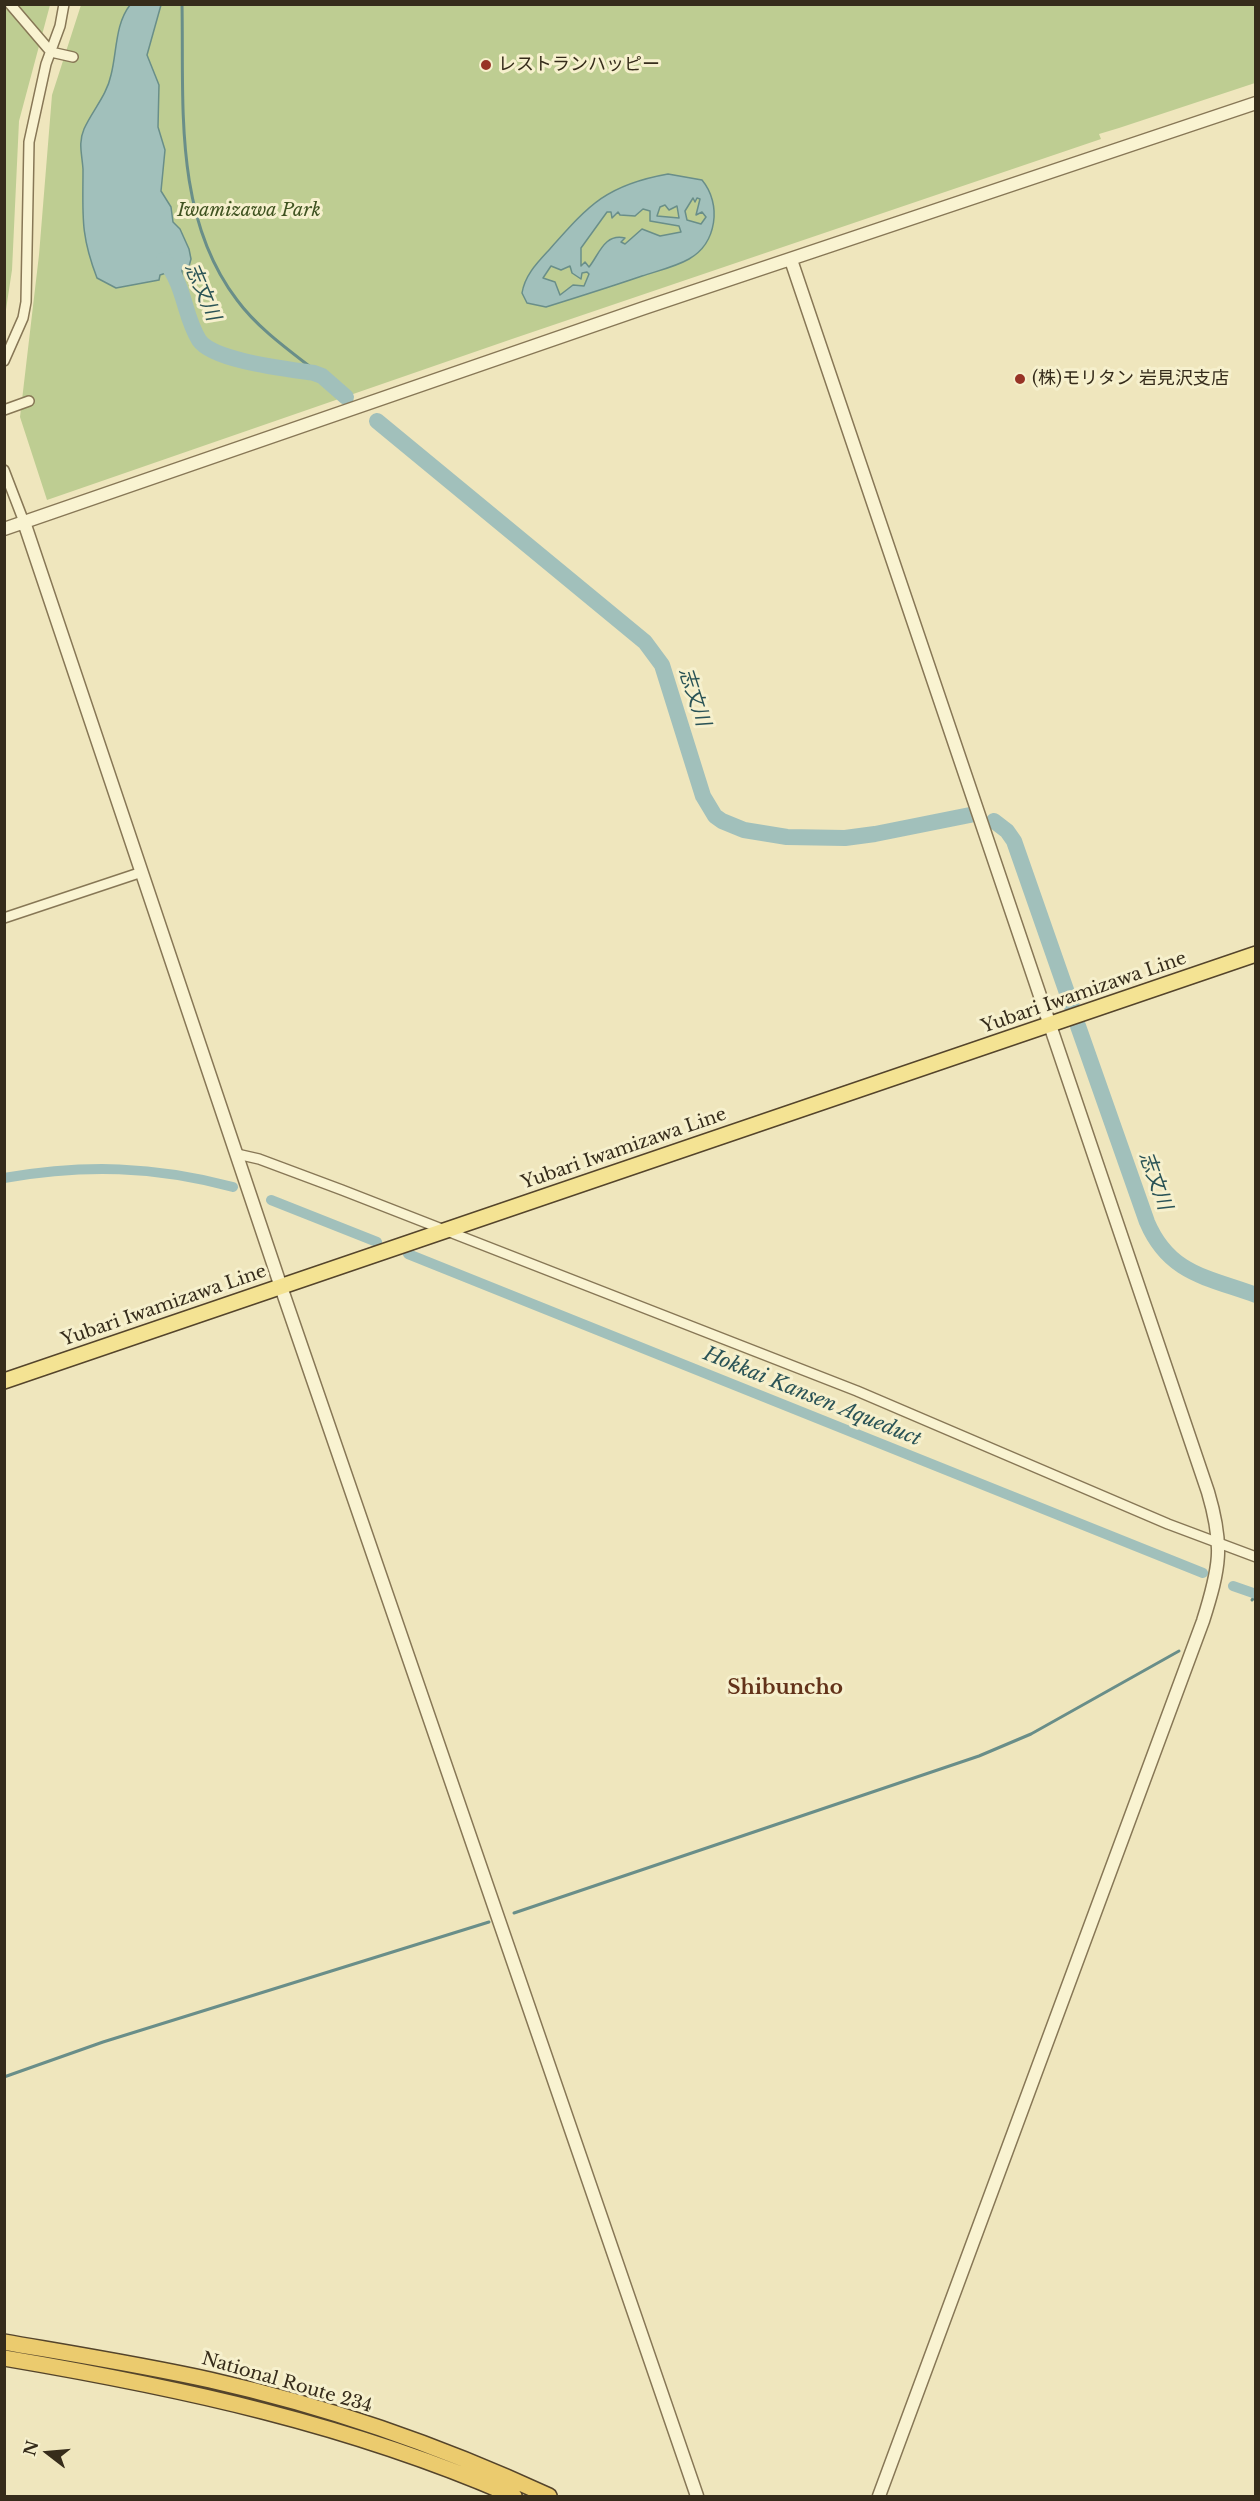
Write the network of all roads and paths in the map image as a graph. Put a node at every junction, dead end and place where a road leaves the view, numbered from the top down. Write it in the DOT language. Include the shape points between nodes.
graph roads {
  1 [pos="10,4"];
  2 [pos="64,4"];
  3 [pos="51,52"];
  4 [pos="73,57"];
  5 [pos="1256,103"];
  6 [pos="791,260"];
  7 [pos="4,361"];
  8 [pos="29,402"];
  9 [pos="4,410"];
  10 [pos="4,470"];
  11 [pos="24,522"];
  12 [pos="4,529"];
  13 [pos="142,872"];
  14 [pos="4,918"];
  15 [pos="1256,954"];
  16 [pos="1049,1025"];
  17 [pos="237,1154"];
  18 [pos="444,1231"];
  19 [pos="281,1287"];
  20 [pos="4,1381"];
  21 [pos="1219,1542"];
  22 [pos="1256,1557"];
  23 [pos="4,2342"];
  24 [pos="4,2358"];
  25 [pos="514,2496"];
  26 [pos="549,2496"];
  27 [pos="697,2496"];
  28 [pos="879,2496"];
  1 -- 3 [label="street"];
  2 -- 3 [label="street"];
  3 -- 4 [label="street"];
  3 -- 7 [label="street" via="29,142 26,302"];
  5 -- 6 [label="street"];
  6 -- 11 [label="street"];
  6 -- 16 [label="street"];
  8 -- 9 [label="street"];
  10 -- 11 [label="street"];
  11 -- 12 [label="street"];
  11 -- 13 [label="street"];
  13 -- 14 [label="street"];
  13 -- 17 [label="street"];
  15 -- 16 [label="main road, Yubari Iwamizawa Line"];
  16 -- 18 [label="main road, Yubari Iwamizawa Line"];
  16 -- 21 [label="street" via="1208,1491"];
  17 -- 18 [label="street"];
  17 -- 19 [label="street"];
  18 -- 19 [label="main road, Yubari Iwamizawa Line"];
  18 -- 21 [label="street" via="857,1391 1168,1524"];
  19 -- 20 [label="main road, Yubari Iwamizawa Line"];
  19 -- 27 [label="street"];
  21 -- 22 [label="street"];
  21 -- 28 [label="street" via="1217,1576 1203,1621"];
  23 -- 26 [label="highway, National Route 234" via="177,2373 313,2407 418,2442"];
  24 -- 25 [label="highway" via="203,2394 302,2420 410,2455"];
}
